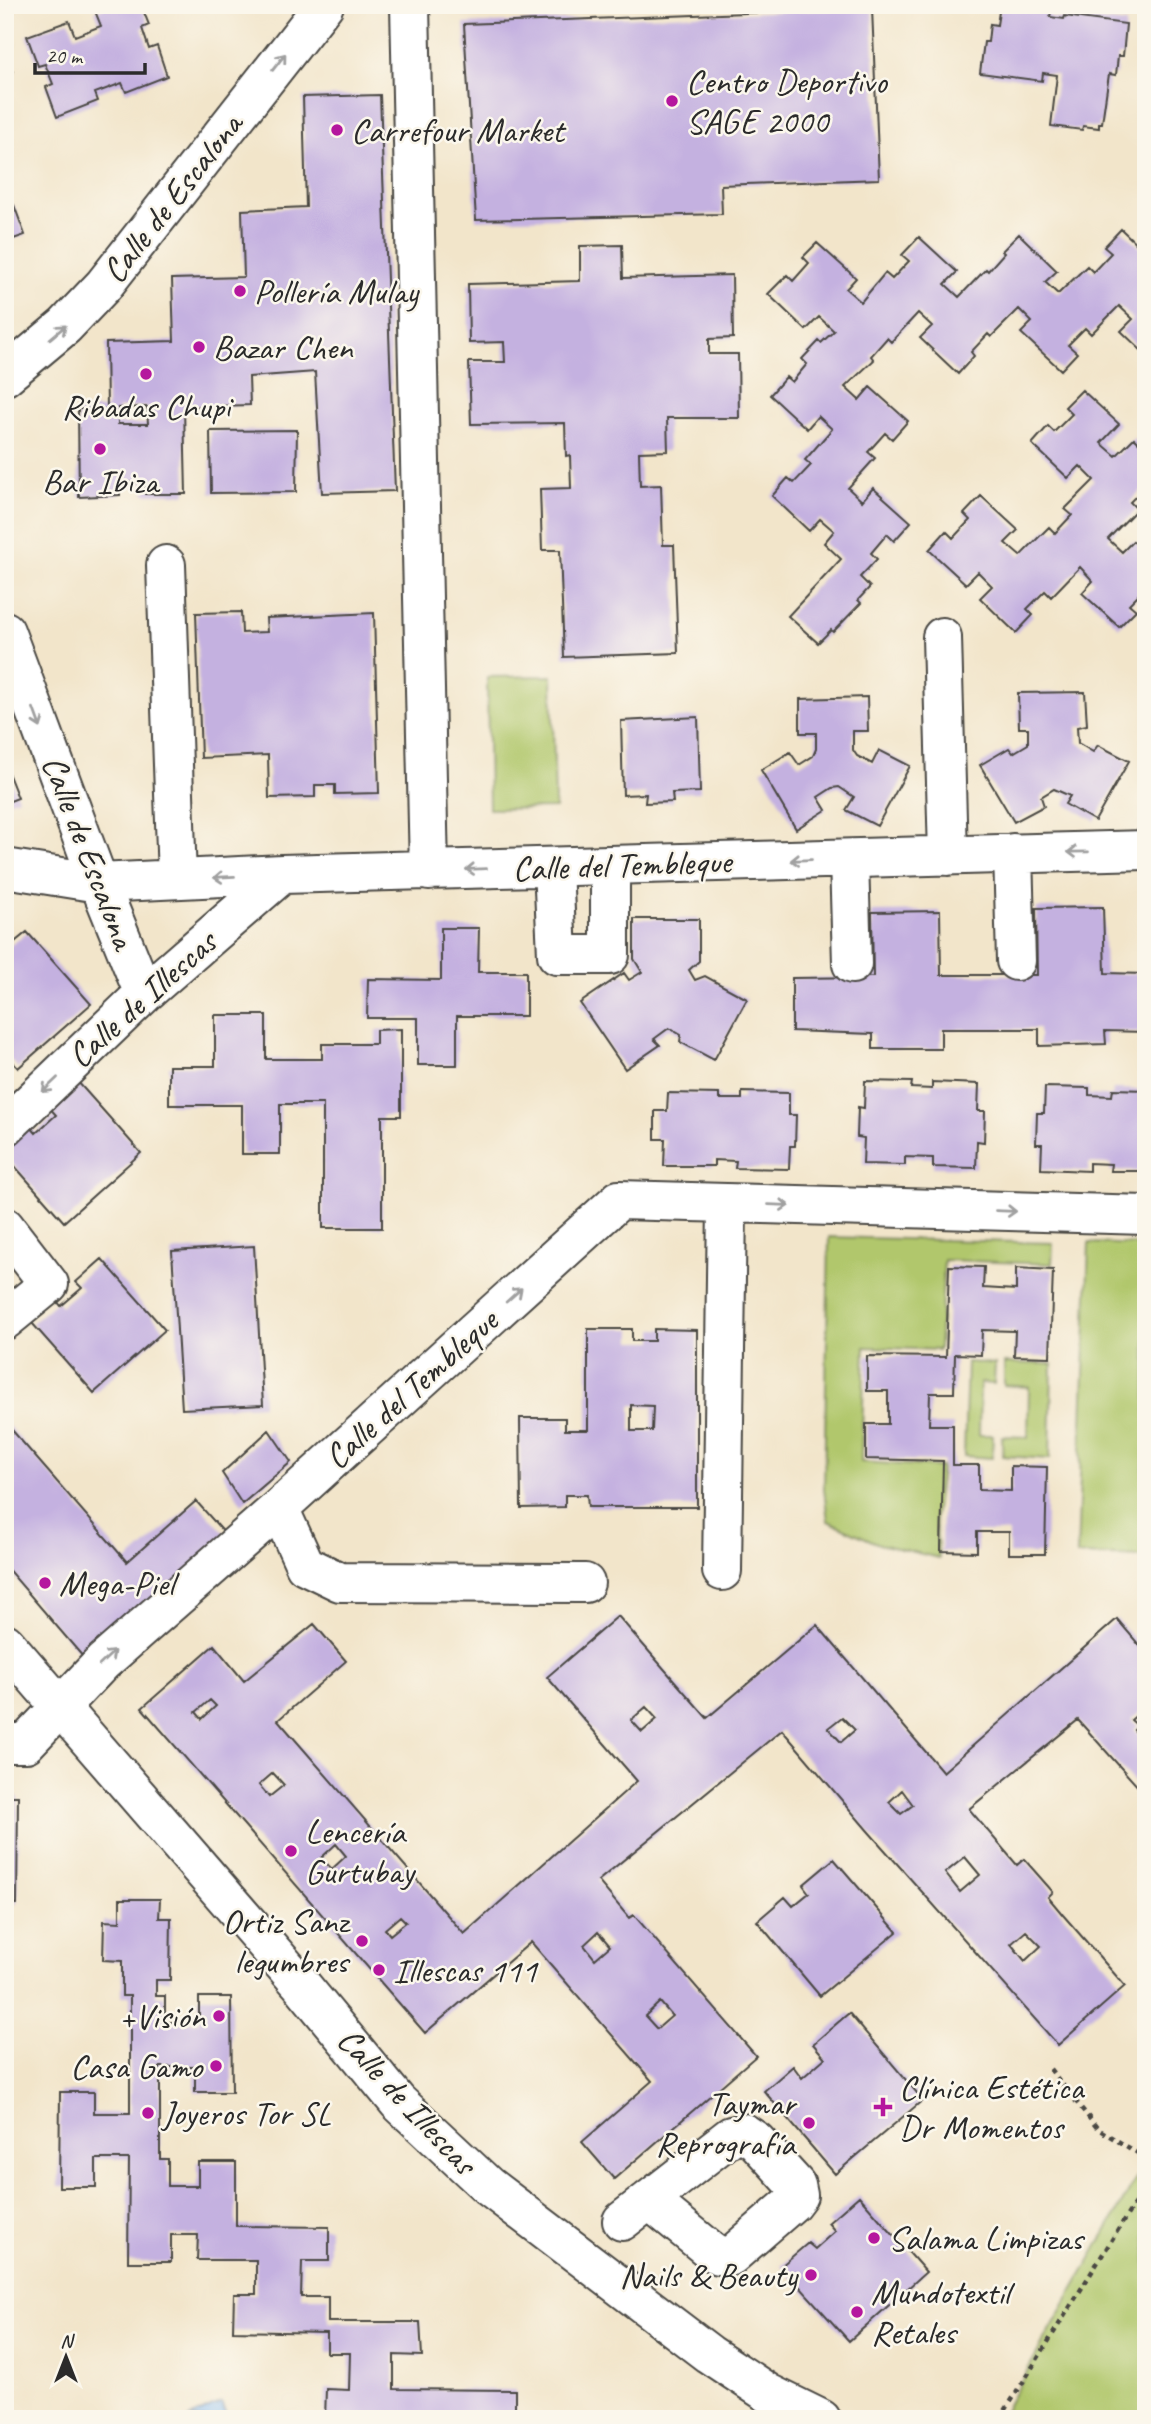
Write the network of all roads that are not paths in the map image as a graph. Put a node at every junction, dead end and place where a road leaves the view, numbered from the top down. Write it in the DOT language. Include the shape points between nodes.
graph roads {
  1 [pos="324,5"];
  2 [pos="410,5"];
  3 [pos="5,376"];
  4 [pos="166,565"];
  5 [pos="5,631"];
  6 [pos="942,637"];
  7 [pos="1146,850"];
  8 [pos="1013,853"];
  9 [pos="948,856"];
  10 [pos="849,859"];
  11 [pos="610,865"];
  12 [pos="553,867"];
  13 [pos="5,868"];
  14 [pos="429,871"];
  15 [pos="282,874"];
  16 [pos="177,879"];
  17 [pos="99,883"];
  18 [pos="1016,961"];
  19 [pos="852,964"];
  20 [pos="144,994"];
  21 [pos="10,1113"];
  22 [pos="727,1204"];
  23 [pos="1146,1215"];
  24 [pos="5,1227"];
  25 [pos="5,1320"];
  26 [pos="279,1508"];
  27 [pos="722,1571"];
  28 [pos="585,1583"];
  29 [pos="5,1643"];
  30 [pos="60,1708"];
  31 [pos="5,1743"];
  32 [pos="821,2419"];
  3 -- 1 [label="street, Calle de Escalona, one-way" via="65,326 104,285"];
  2 -- 14 [label="street"];
  4 -- 16 [label="street"];
  5 -- 17 [label="street, Calle de Escalona, one-way"];
  6 -- 9 [label="street"];
  7 -- 8 [label="street, Calle del Tembleque, one-way"];
  8 -- 9 [label="street, Calle del Tembleque"];
  8 -- 18 [label="street"];
  9 -- 10 [label="street, Calle del Tembleque"];
  10 -- 11 [label="street, Calle del Tembleque, one-way"];
  10 -- 19 [label="street"];
  11 -- 12 [label="street, Calle del Tembleque"];
  11 -- 12 [label="street" via="610,955 557,955"];
  12 -- 14 [label="street, Calle del Tembleque, one-way"];
  13 -- 17 [label="street, Calle del Tembleque"];
  14 -- 15 [label="street, Calle del Tembleque"];
  15 -- 16 [label="street, Calle del Tembleque, one-way"];
  15 -- 20 [label="street, Calle de Illescas"];
  16 -- 17 [label="street, Calle del Tembleque"];
  17 -- 20 [label="street, Calle de Escalona"];
  20 -- 21 [label="street, Calle de Illescas, one-way"];
  22 -- 23 [label="street, Calle del Tembleque, one-way"];
  26 -- 22 [label="street, Calle del Tembleque, one-way" via="619,1200"];
  22 -- 27 [label="street"];
  24 -- 25 [label="street" via="49,1284"];
  26 -- 28 [label="street" via="305,1564 340,1582"];
  30 -- 26 [label="street, Calle del Tembleque, one-way" via="103,1662"];
  29 -- 30 [label="street, Calle de Illescas"];
  30 -- 31 [label="street" via="26,1743"];
  30 -- 32 [label="street, Calle de Illescas" via="398,2102 488,2186 709,2354 768,2393"];
}
